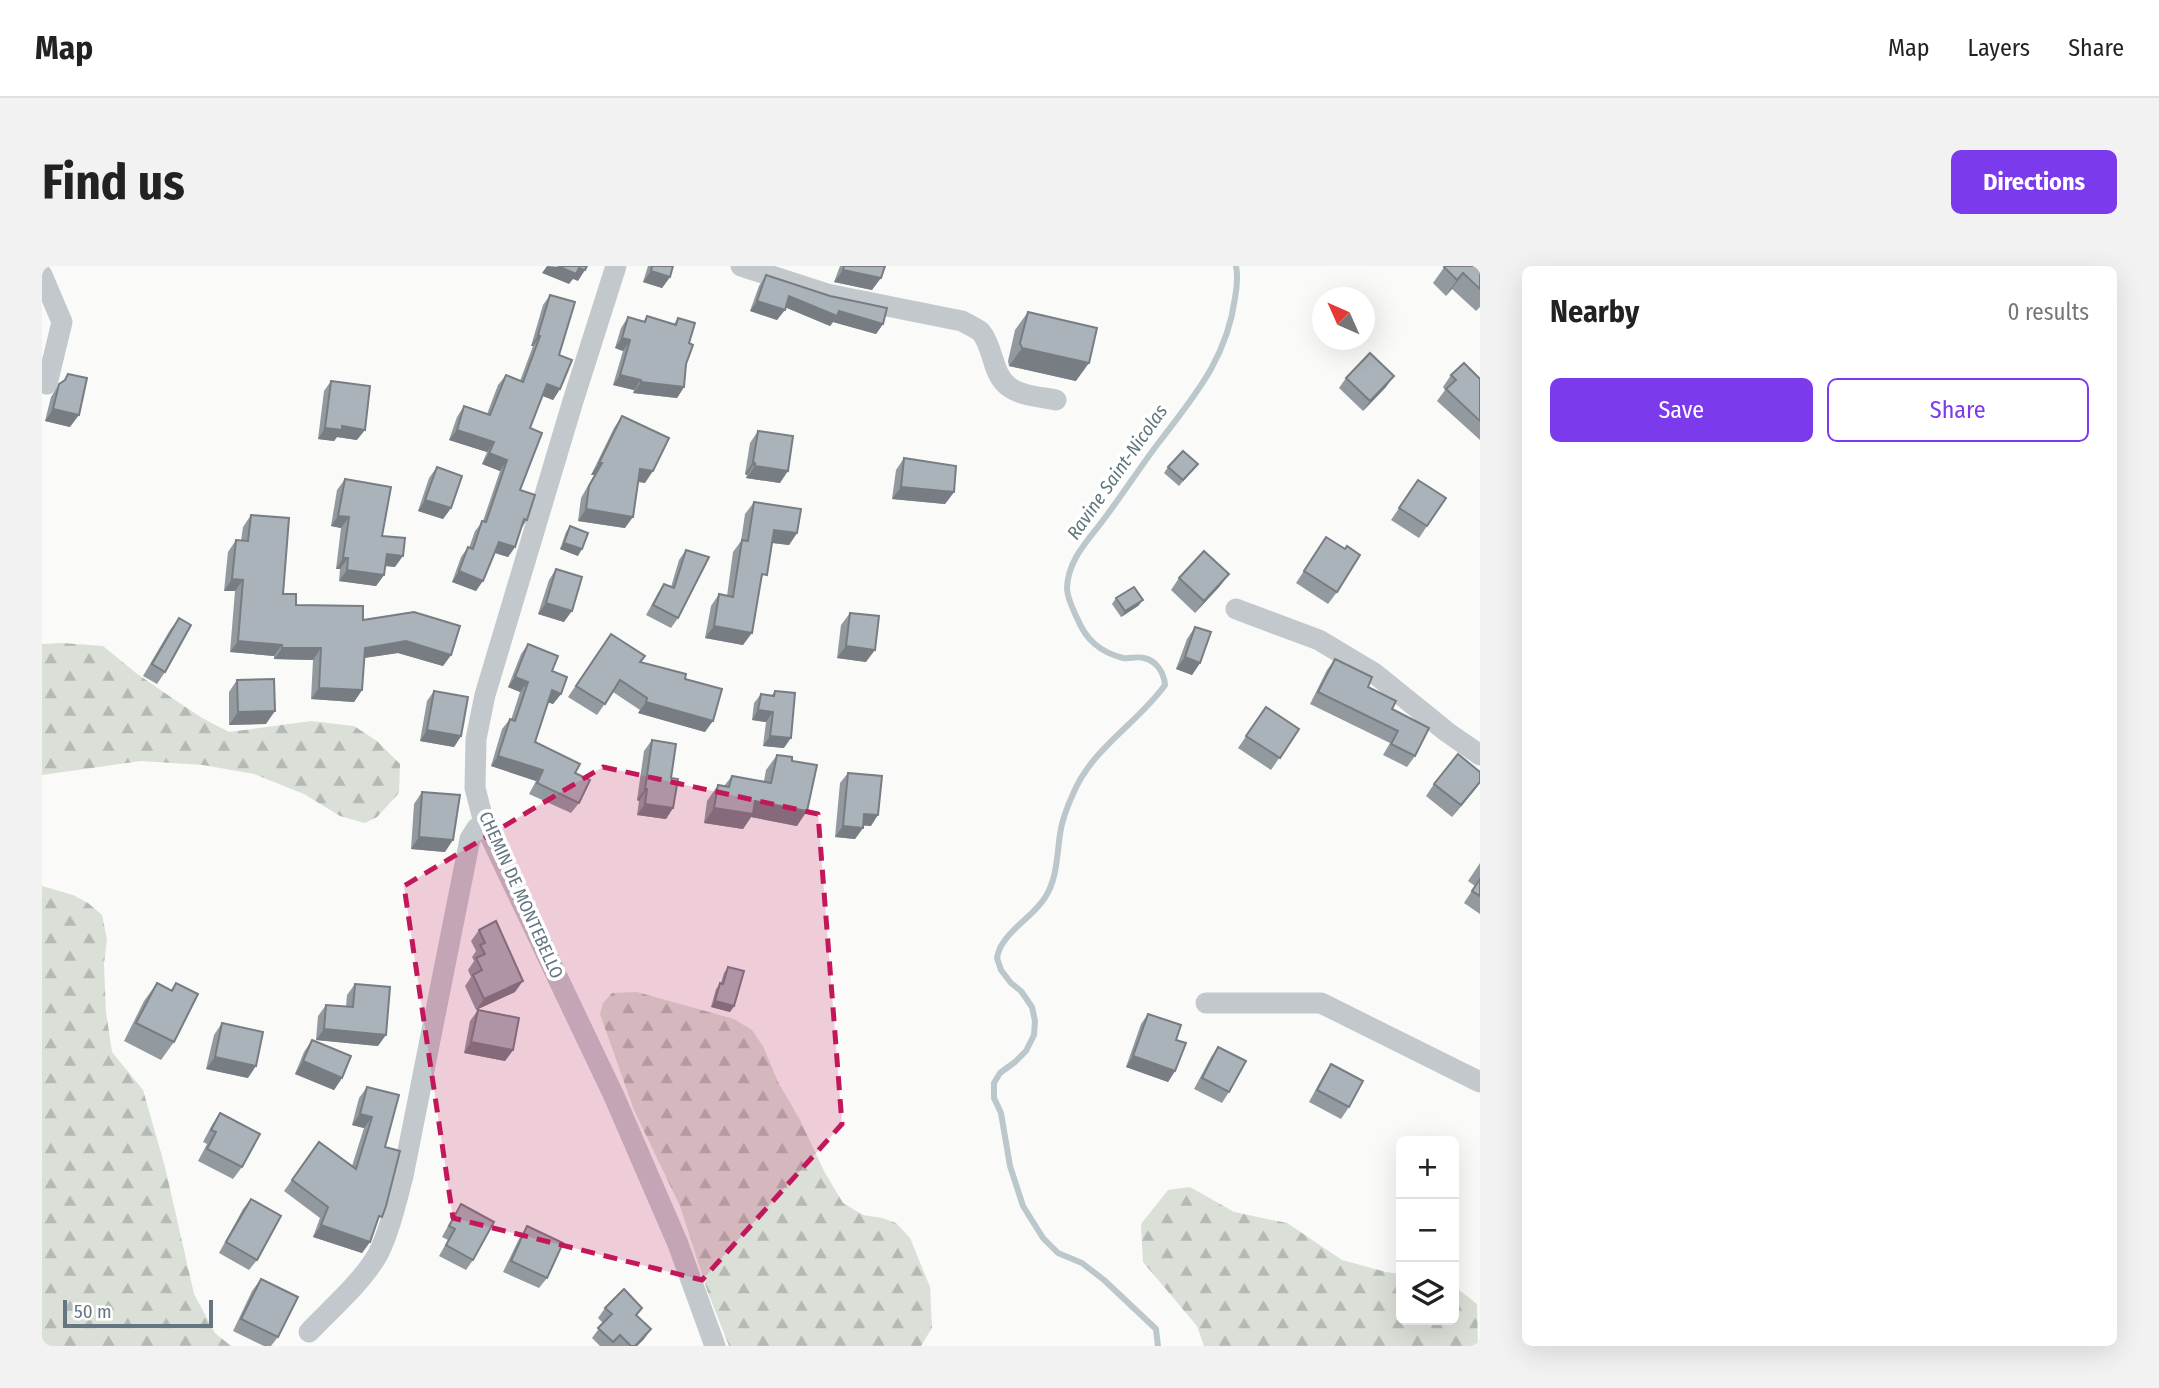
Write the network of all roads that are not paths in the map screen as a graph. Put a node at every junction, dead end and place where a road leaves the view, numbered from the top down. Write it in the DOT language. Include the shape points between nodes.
graph roads {
  1 [pos="616,266"];
  2 [pos="741,266"];
  3 [pos="42,275"];
  4 [pos="47,384"];
  5 [pos="1056,400"];
  6 [pos="1236,610"];
  7 [pos="1480,755"];
  8 [pos="484,823"];
  9 [pos="1206,1003"];
  10 [pos="1480,1082"];
  11 [pos="309,1332"];
  12 [pos="715,1346"];
  1 -- 8 [label="street, CHEMIN DE MONTEBELLO" via="485,695 476,739 475,776"];
  2 -- 5 [label="street" via="827,294 962,321 980,331 1008,387"];
  3 -- 4 [label="street" via="62,322"];
  6 -- 7 [label="street" via="1319,640 1374,673"];
  8 -- 11 [label="street" via="470,839 391,1222 364,1273"];
  8 -- 12 [label="street, CHEMIN DE MONTEBELLO" via="614,1096 678,1244"];
  9 -- 10 [label="street" via="1321,1003"];
}
